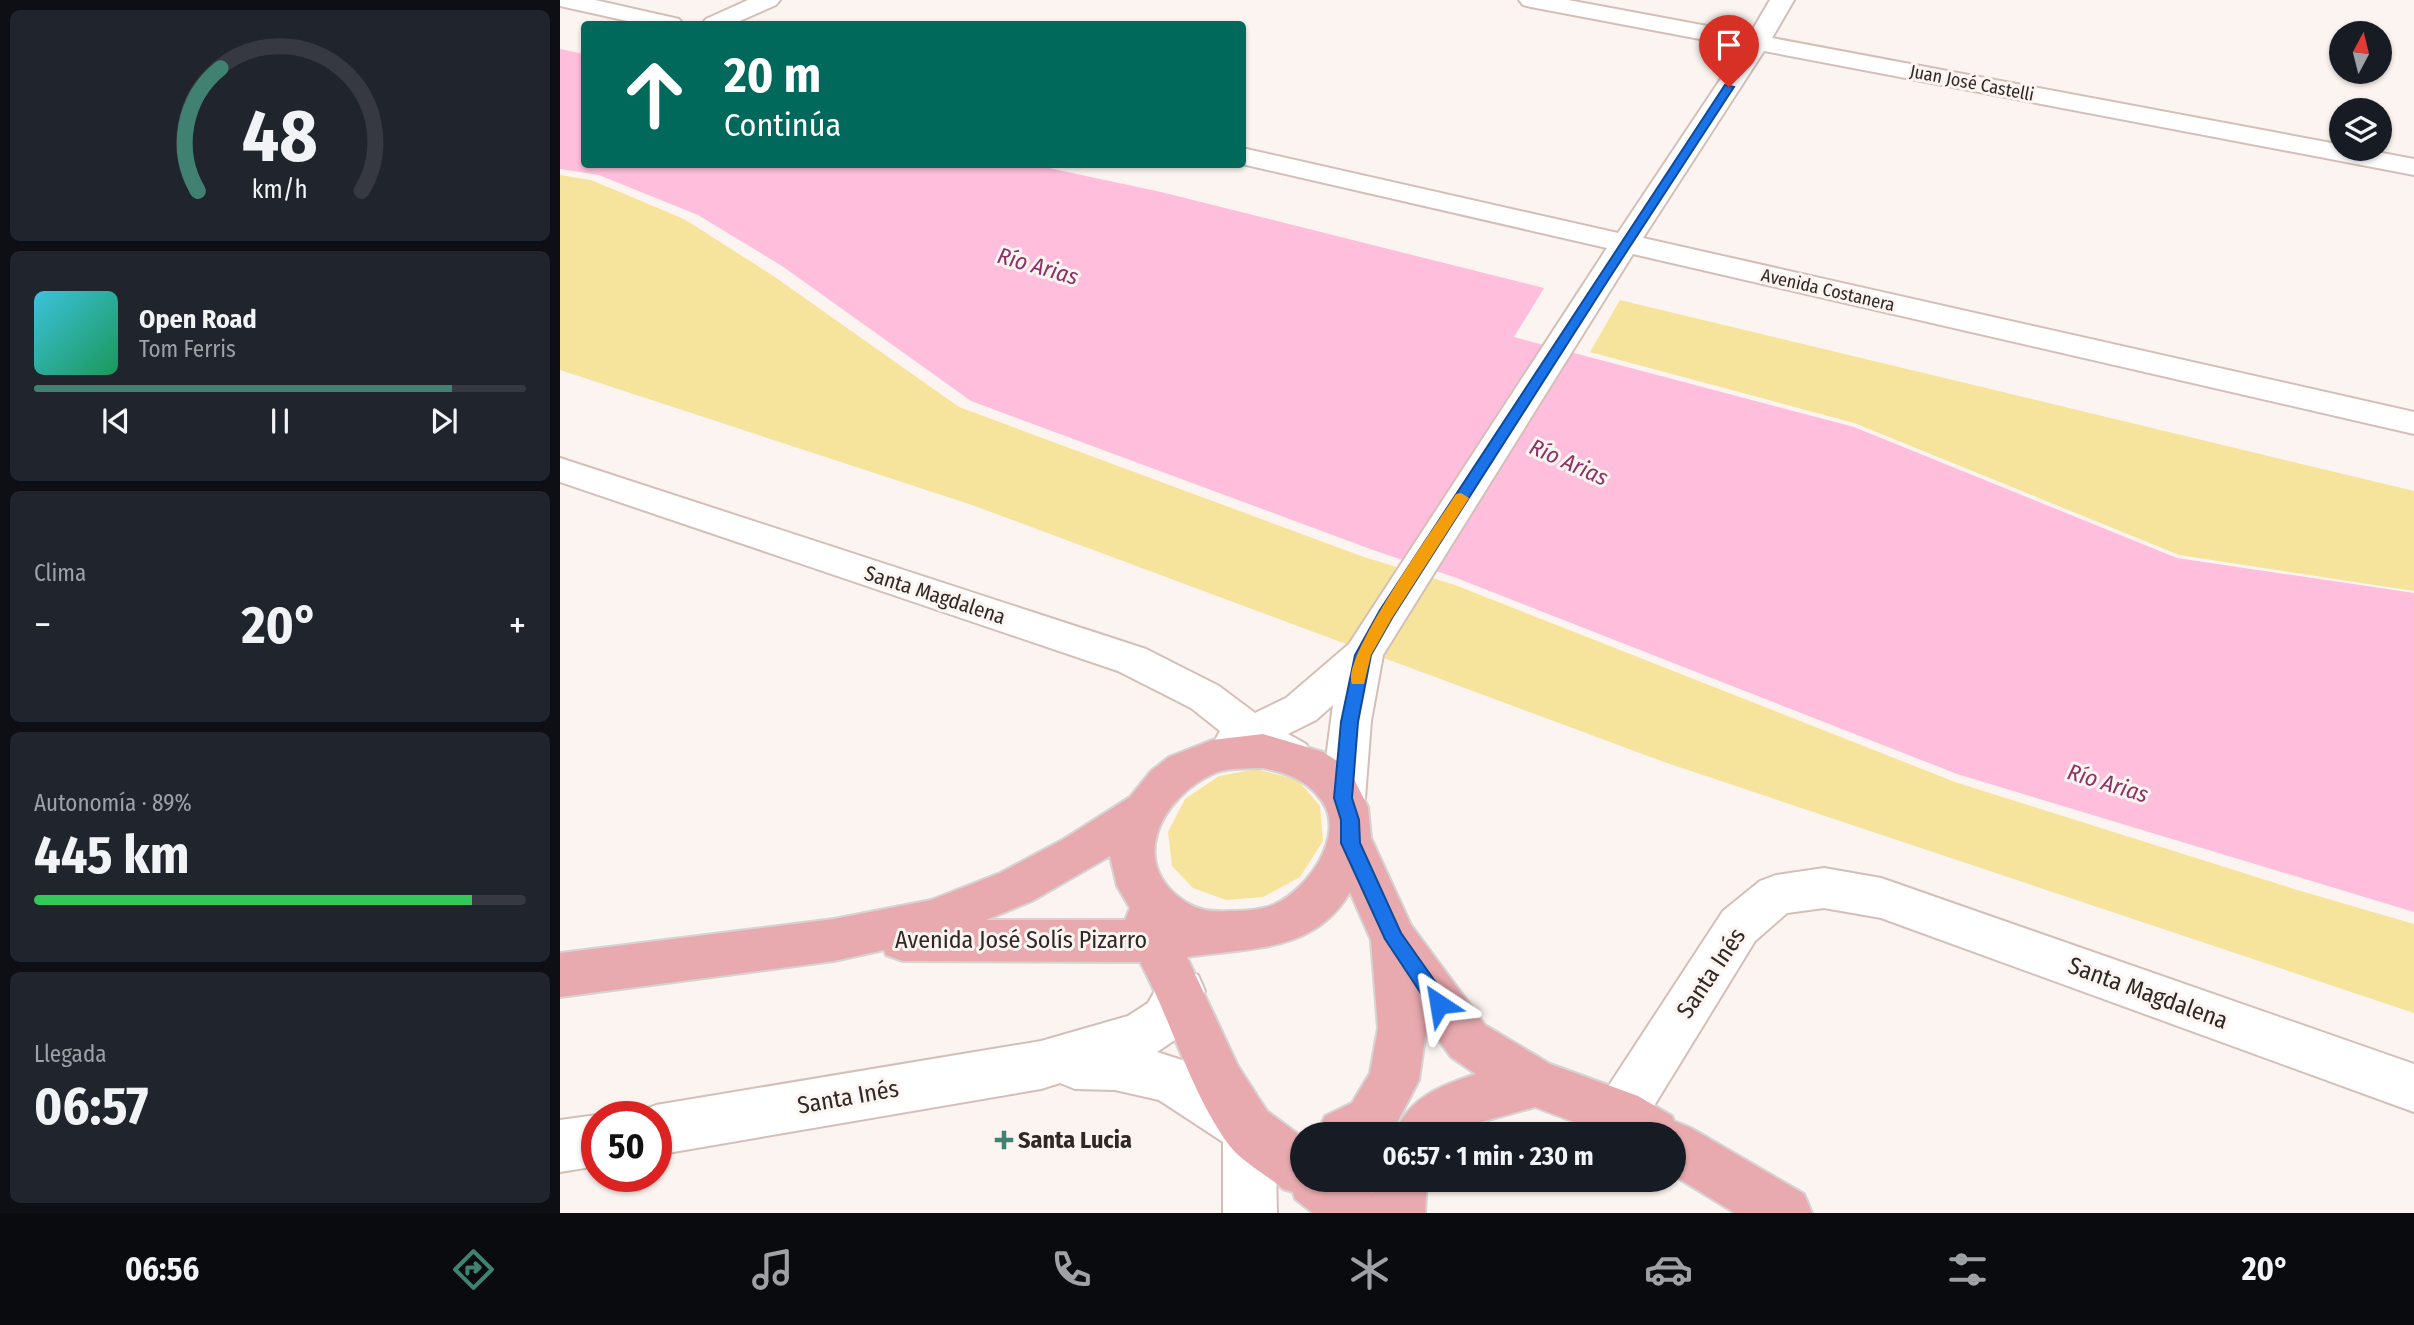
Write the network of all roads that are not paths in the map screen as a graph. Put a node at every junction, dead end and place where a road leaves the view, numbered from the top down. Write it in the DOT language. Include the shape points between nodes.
graph roads {
  1 [pos="563,0"];
  2 [pos="768,0"];
  3 [pos="1531,0"];
  4 [pos="1782,0"];
  5 [pos="658,21"];
  6 [pos="721,21"];
  7 [pos="1758,43"];
  8 [pos="1246,157"];
  9 [pos="2414,167"];
  10 [pos="1626,245"];
  11 [pos="2414,423"];
  12 [pos="560,470"];
  13 [pos="1363,655"];
  14 [pos="1251,733"];
  15 [pos="1291,756"];
  16 [pos="1204,760"];
  17 [pos="1141,811"];
  18 [pos="1347,821"];
  19 [pos="1144,894"];
  20 [pos="1881,898"];
  21 [pos="1207,932"];
  22 [pos="1394,939"];
  23 [pos="834,940"];
  24 [pos="1153,941"];
  25 [pos="560,975"];
  26 [pos="1181,991"];
  27 [pos="1041,1065"];
  28 [pos="1535,1083"];
  29 [pos="2414,1088"];
  30 [pos="1368,1122"];
  31 [pos="1427,1122"];
  32 [pos="1632,1122"];
  33 [pos="1638,1122"];
  34 [pos="672,1127"];
  35 [pos="1249,1129"];
  36 [pos="1290,1137"];
  37 [pos="581,1143"];
  38 [pos="560,1146"];
  39 [pos="1686,1154"];
  40 [pos="1290,1161"];
  41 [pos="1329,1192"];
  42 [pos="1400,1192"];
  43 [pos="1250,1213"];
  44 [pos="1356,1213"];
  45 [pos="1398,1213"];
  46 [pos="1785,1213"];
  1 -- 5 [label="street"];
  2 -- 6 [label="street"];
  3 -- 7 [label="street, Juan José Castelli"];
  4 -- 7 [label="street"];
  7 -- 9 [label="street, Juan José Castelli"];
  7 -- 10 [label="street"];
  8 -- 10 [label="street, Avenida Costanera"];
  10 -- 11 [label="street, Avenida Costanera"];
  10 -- 13 [label="street"];
  12 -- 14 [label="street, Santa Magdalena" via="1132,660 1205,697"];
  13 -- 14 [label="street" via="1301,709"];
  13 -- 18 [label="street" via="1350,722"];
  14 -- 15 [label="street, Santa Magdalena"];
  14 -- 16 [label="street"];
  15 -- 16 [label="main road" via="1253,751"];
  15 -- 18 [label="main road" via="1322,773"];
  16 -- 17 [label="main road" via="1167,781"];
  17 -- 19 [label="main road" via="1130,854"];
  17 -- 23 [label="main road, Avenida José Solís Pizarro" via="1016,887 933,920"];
  18 -- 21 [label="main road" via="1334,881 1301,913 1256,931"];
  18 -- 22 [label="main road"];
  19 -- 21 [label="main road" via="1170,919"];
  19 -- 24 [label="main road"];
  20 -- 29 [label="street, Santa Magdalena"];
  20 -- 33 [label="street, Santa Inés" via="1824,888 1776,895 1739,926"];
  21 -- 24 [label="main road, Avenida José Solís Pizarro"];
  22 -- 28 [label="main road" via="1468,1041"];
  22 -- 30 [label="main road" via="1403,1028 1394,1080"];
  23 -- 24 [label="main road, Avenida José Solís Pizarro"];
  23 -- 25 [label="main road, Avenida José Solís Pizarro"];
  24 -- 26 [label="main road"];
  26 -- 27 [label="street, Santa Inés" via="1165,1019 1142,1035"];
  26 -- 35 [label="main road" via="1220,1083"];
  27 -- 34 [label="street, Santa Inés"];
  27 -- 35 [label="street, Santa Inés" via="1115,1066 1170,1079"];
  28 -- 31 [label="main road" via="1481,1096"];
  28 -- 32 [label="main road"];
  35 -- 36 [label="main road"];
  35 -- 40 [label="main road"];
  35 -- 43 [label="street"];
  37 -- 38 [label="street"];
  39 -- 46 [label="main road"];
  41 -- 44 [label="main road"];
  42 -- 45 [label="main road"];
}
